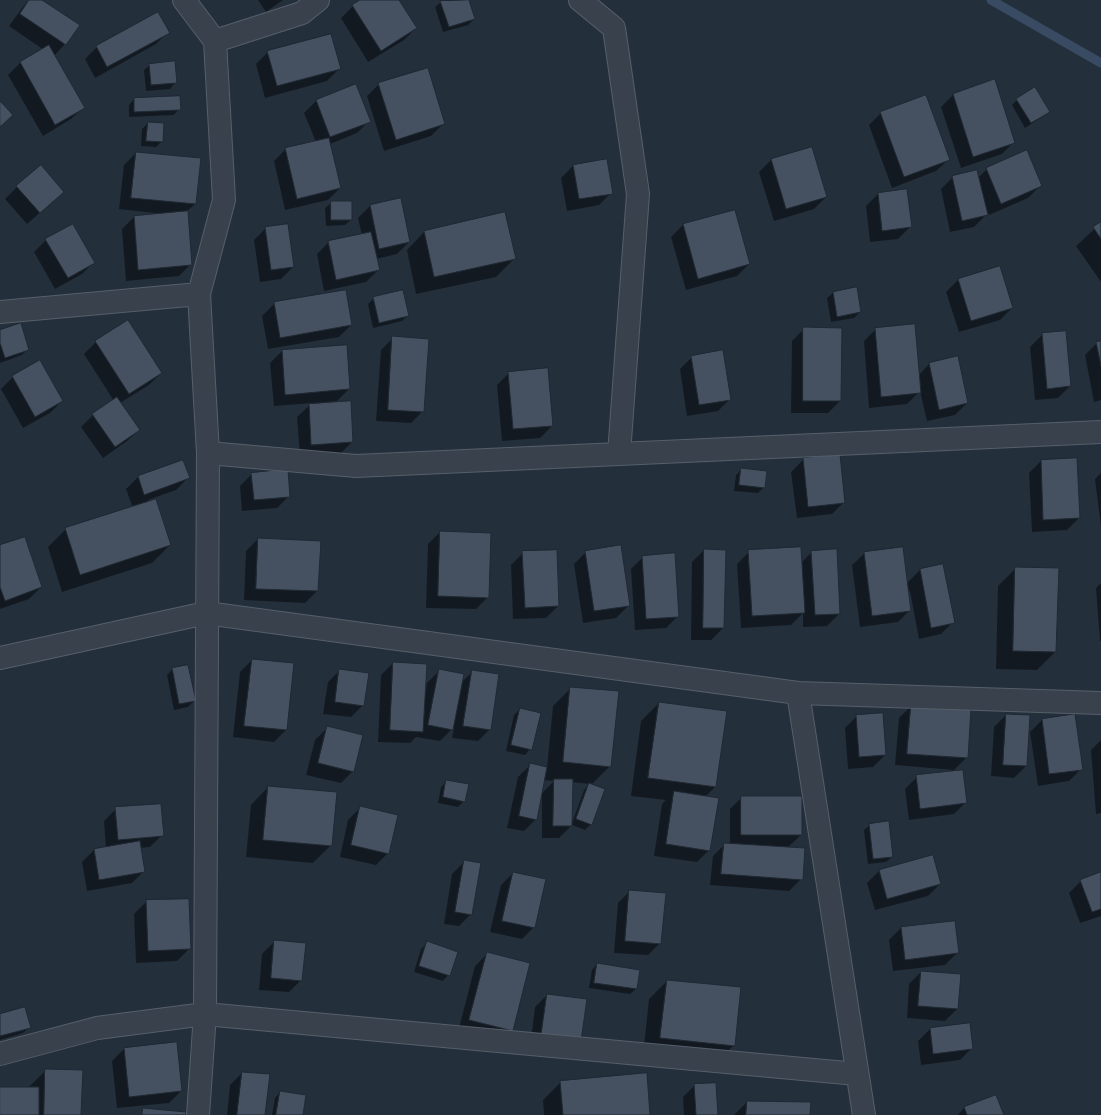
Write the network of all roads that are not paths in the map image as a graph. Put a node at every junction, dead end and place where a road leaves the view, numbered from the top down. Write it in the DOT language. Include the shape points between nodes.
graph roads {
  1 [pos="184,0"];
  2 [pos="318,0"];
  3 [pos="580,0"];
  4 [pos="214,41"];
  5 [pos="199,294"];
  6 [pos="0,312"];
  7 [pos="1101,432"];
  8 [pos="208,453"];
  9 [pos="619,454"];
  10 [pos="206,613"];
  11 [pos="0,658"];
  12 [pos="798,693"];
  13 [pos="1101,703"];
  14 [pos="205,1014"];
  15 [pos="0,1054"];
  16 [pos="857,1074"];
  17 [pos="198,1115"];
  18 [pos="864,1115"];
  1 -- 4 [label="street"];
  2 -- 4 [label="street" via="302,13"];
  3 -- 9 [label="street" via="614,28 638,194"];
  4 -- 5 [label="street" via="224,200"];
  5 -- 6 [label="street"];
  5 -- 8 [label="street"];
  7 -- 9 [label="street"];
  8 -- 9 [label="street" via="356,466"];
  8 -- 10 [label="street"];
  10 -- 11 [label="street"];
  10 -- 12 [label="street"];
  10 -- 14 [label="street"];
  12 -- 13 [label="street"];
  12 -- 16 [label="street"];
  14 -- 15 [label="street" via="97,1028"];
  14 -- 16 [label="street"];
  14 -- 17 [label="street"];
  16 -- 18 [label="street"];
}
